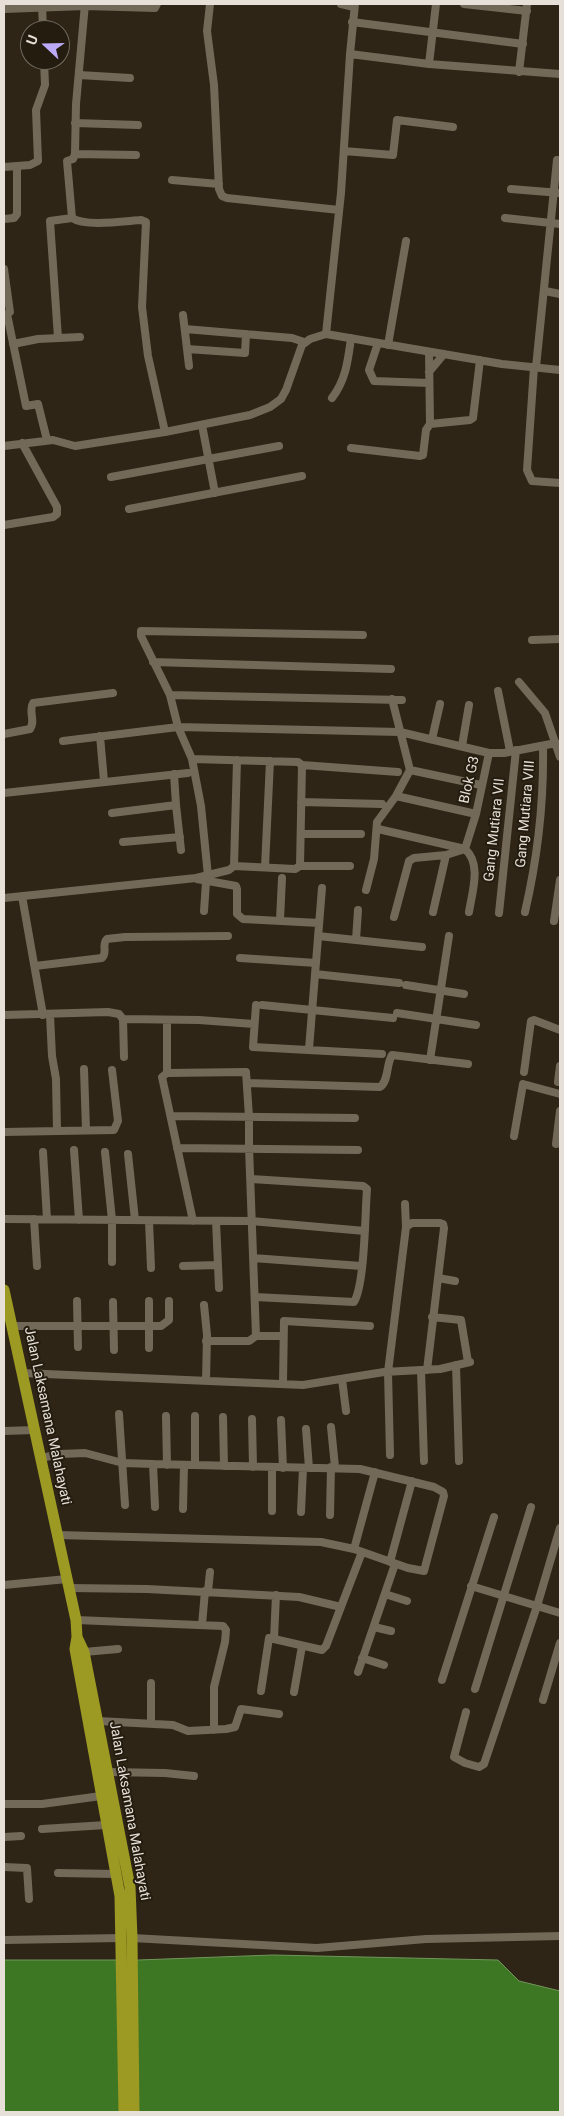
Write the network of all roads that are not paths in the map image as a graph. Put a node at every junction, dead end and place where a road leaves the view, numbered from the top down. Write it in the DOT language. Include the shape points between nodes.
graph roads {
  1 [pos="157,4"];
  2 [pos="210,4"];
  3 [pos="341,4"];
  4 [pos="436,4"];
  5 [pos="464,4"];
  6 [pos="42,5"];
  7 [pos="85,5"];
  8 [pos="354,5"];
  9 [pos="24,6"];
  10 [pos="527,7"];
  11 [pos="4,8"];
  12 [pos="43,20"];
  13 [pos="352,22"];
  14 [pos="432,34"];
  15 [pos="523,44"];
  16 [pos="350,54"];
  17 [pos="429,64"];
  18 [pos="44,70"];
  19 [pos="519,72"];
  20 [pos="560,74"];
  21 [pos="79,75"];
  22 [pos="130,78"];
  23 [pos="76,123"];
  24 [pos="138,124"];
  25 [pos="453,127"];
  26 [pos="344,151"];
  27 [pos="75,154"];
  28 [pos="136,155"];
  29 [pos="557,160"];
  30 [pos="4,167"];
  31 [pos="17,167"];
  32 [pos="172,180"];
  33 [pos="219,184"];
  34 [pos="511,188"];
  35 [pos="557,193"];
  36 [pos="339,210"];
  37 [pos="72,218"];
  38 [pos="505,218"];
  39 [pos="4,219"];
  40 [pos="550,222"];
  41 [pos="560,224"];
  42 [pos="406,241"];
  43 [pos="4,269"];
  44 [pos="545,291"];
  45 [pos="560,294"];
  46 [pos="5,314"];
  47 [pos="183,315"];
  48 [pos="185,329"];
  49 [pos="246,334"];
  50 [pos="326,334"];
  51 [pos="80,337"];
  52 [pos="58,338"];
  53 [pos="351,338"];
  54 [pos="304,342"];
  55 [pos="378,343"];
  56 [pos="13,344"];
  57 [pos="388,345"];
  58 [pos="187,349"];
  59 [pos="429,352"];
  60 [pos="444,354"];
  61 [pos="480,360"];
  62 [pos="189,366"];
  63 [pos="535,367"];
  64 [pos="560,370"];
  65 [pos="429,372"];
  66 [pos="429,383"];
  67 [pos="332,398"];
  68 [pos="202,424"];
  69 [pos="430,424"];
  70 [pos="165,432"];
  71 [pos="46,440"];
  72 [pos="22,443"];
  73 [pos="4,446"];
  74 [pos="279,446"];
  75 [pos="351,448"];
  76 [pos="208,459"];
  77 [pos="302,476"];
  78 [pos="110,477"];
  79 [pos="560,483"];
  80 [pos="215,493"];
  81 [pos="129,509"];
  82 [pos="4,525"];
  83 [pos="362,635"];
  84 [pos="560,639"];
  85 [pos="532,640"];
  86 [pos="153,662"];
  87 [pos="391,669"];
  88 [pos="519,682"];
  89 [pos="498,691"];
  90 [pos="113,693"];
  91 [pos="170,695"];
  92 [pos="392,699"];
  93 [pos="402,700"];
  94 [pos="440,704"];
  95 [pos="469,705"];
  96 [pos="178,727"];
  97 [pos="400,732"];
  98 [pos="4,734"];
  99 [pos="100,736"];
  100 [pos="432,739"];
  101 [pos="63,741"];
  102 [pos="556,743"];
  103 [pos="462,746"];
  104 [pos="543,746"];
  105 [pos="513,751"];
  106 [pos="489,753"];
  107 [pos="560,757"];
  108 [pos="192,759"];
  109 [pos="237,760"];
  110 [pos="270,761"];
  111 [pos="302,765"];
  112 [pos="410,770"];
  113 [pos="398,772"];
  114 [pos="188,773"];
  115 [pos="174,774"];
  116 [pos="104,781"];
  117 [pos="481,785"];
  118 [pos="4,793"];
  119 [pos="396,796"];
  120 [pos="302,802"];
  121 [pos="382,804"];
  122 [pos="176,805"];
  123 [pos="112,813"];
  124 [pos="476,814"];
  125 [pos="378,829"];
  126 [pos="301,834"];
  127 [pos="361,834"];
  128 [pos="180,837"];
  129 [pos="123,842"];
  130 [pos="465,849"];
  131 [pos="182,850"];
  132 [pos="446,855"];
  133 [pos="234,866"];
  134 [pos="300,866"];
  135 [pos="350,866"];
  136 [pos="265,867"];
  137 [pos="282,878"];
  138 [pos="207,879"];
  139 [pos="560,880"];
  140 [pos="322,888"];
  141 [pos="366,890"];
  142 [pos="22,896"];
  143 [pos="4,898"];
  144 [pos="559,900"];
  145 [pos="204,910"];
  146 [pos="358,910"];
  147 [pos="434,912"];
  148 [pos="469,912"];
  149 [pos="525,912"];
  150 [pos="499,913"];
  151 [pos="394,917"];
  152 [pos="280,920"];
  153 [pos="554,921"];
  154 [pos="319,923"];
  155 [pos="228,936"];
  156 [pos="318,936"];
  157 [pos="449,936"];
  158 [pos="356,940"];
  159 [pos="422,947"];
  160 [pos="240,958"];
  161 [pos="316,963"];
  162 [pos="35,966"];
  163 [pos="315,974"];
  164 [pos="441,990"];
  165 [pos="464,994"];
  166 [pos="312,1010"];
  167 [pos="4,1015"];
  168 [pos="46,1015"];
  169 [pos="437,1018"];
  170 [pos="123,1019"];
  171 [pos="167,1020"];
  172 [pos="254,1024"];
  173 [pos="476,1025"];
  174 [pos="560,1030"];
  175 [pos="309,1049"];
  176 [pos="382,1054"];
  177 [pos="124,1057"];
  178 [pos="430,1060"];
  179 [pos="468,1064"];
  180 [pos="560,1066"];
  181 [pos="84,1069"];
  182 [pos="112,1070"];
  183 [pos="524,1072"];
  184 [pos="167,1073"];
  185 [pos="558,1082"];
  186 [pos="247,1083"];
  187 [pos="560,1094"];
  188 [pos="560,1111"];
  189 [pos="171,1116"];
  190 [pos="249,1117"];
  191 [pos="355,1118"];
  192 [pos="86,1130"];
  193 [pos="58,1131"];
  194 [pos="4,1132"];
  195 [pos="514,1136"];
  196 [pos="556,1144"];
  197 [pos="248,1147"];
  198 [pos="177,1148"];
  199 [pos="74,1150"];
  200 [pos="358,1150"];
  201 [pos="43,1152"];
  202 [pos="105,1152"];
  203 [pos="128,1154"];
  204 [pos="250,1179"];
  205 [pos="404,1204"];
  206 [pos="4,1219"];
  207 [pos="34,1219"];
  208 [pos="47,1219"];
  209 [pos="79,1220"];
  210 [pos="112,1220"];
  211 [pos="135,1220"];
  212 [pos="149,1221"];
  213 [pos="193,1221"];
  214 [pos="216,1221"];
  215 [pos="251,1221"];
  216 [pos="406,1227"];
  217 [pos="365,1231"];
  218 [pos="253,1258"];
  219 [pos="112,1262"];
  220 [pos="218,1265"];
  221 [pos="37,1266"];
  222 [pos="183,1266"];
  223 [pos="361,1266"];
  224 [pos="150,1268"];
  225 [pos="438,1278"];
  226 [pos="455,1281"];
  227 [pos="219,1288"];
  228 [pos="4,1290"];
  229 [pos="255,1297"];
  230 [pos="149,1300"];
  231 [pos="77,1301"];
  232 [pos="169,1301"];
  233 [pos="114,1302"];
  234 [pos="204,1305"];
  235 [pos="432,1316"];
  236 [pos="12,1326"];
  237 [pos="78,1326"];
  238 [pos="114,1326"];
  239 [pos="149,1326"];
  240 [pos="370,1326"];
  241 [pos="256,1336"];
  242 [pos="283,1336"];
  243 [pos="206,1341"];
  244 [pos="78,1347"];
  245 [pos="148,1348"];
  246 [pos="114,1350"];
  247 [pos="456,1364"];
  248 [pos="424,1370"];
  249 [pos="388,1372"];
  250 [pos="22,1373"];
  251 [pos="342,1379"];
  252 [pos="206,1381"];
  253 [pos="283,1383"];
  254 [pos="346,1411"];
  255 [pos="119,1414"];
  256 [pos="166,1416"];
  257 [pos="195,1416"];
  258 [pos="223,1417"];
  259 [pos="252,1419"];
  260 [pos="281,1420"];
  261 [pos="331,1427"];
  262 [pos="306,1429"];
  263 [pos="35,1430"];
  264 [pos="4,1431"];
  265 [pos="390,1455"];
  266 [pos="41,1458"];
  267 [pos="459,1461"];
  268 [pos="123,1462"];
  269 [pos="424,1462"];
  270 [pos="153,1464"];
  271 [pos="167,1464"];
  272 [pos="184,1465"];
  273 [pos="195,1465"];
  274 [pos="224,1466"];
  275 [pos="253,1467"];
  276 [pos="333,1467"];
  277 [pos="272,1468"];
  278 [pos="283,1468"];
  279 [pos="306,1468"];
  280 [pos="375,1472"];
  281 [pos="412,1481"];
  282 [pos="125,1505"];
  283 [pos="154,1507"];
  284 [pos="531,1507"];
  285 [pos="183,1509"];
  286 [pos="272,1511"];
  287 [pos="301,1512"];
  288 [pos="330,1514"];
  289 [pos="494,1517"];
  290 [pos="560,1528"];
  291 [pos="57,1535"];
  292 [pos="358,1551"];
  293 [pos="392,1563"];
  294 [pos="210,1572"];
  295 [pos="4,1584"];
  296 [pos="68,1584"];
  297 [pos="472,1586"];
  298 [pos="206,1591"];
  299 [pos="385,1594"];
  300 [pos="276,1595"];
  301 [pos="504,1596"];
  302 [pos="407,1601"];
  303 [pos="537,1606"];
  304 [pos="341,1608"];
  305 [pos="560,1613"];
  306 [pos="76,1620"];
  307 [pos="202,1625"];
  308 [pos="374,1626"];
  309 [pos="391,1632"];
  310 [pos="77,1637"];
  311 [pos="274,1639"];
  312 [pos="560,1643"];
  313 [pos="302,1646"];
  314 [pos="118,1649"];
  315 [pos="84,1652"];
  316 [pos="362,1658"];
  317 [pos="384,1664"];
  318 [pos="358,1672"];
  319 [pos="442,1680"];
  320 [pos="151,1684"];
  321 [pos="475,1689"];
  322 [pos="261,1691"];
  323 [pos="294,1692"];
  324 [pos="543,1700"];
  325 [pos="466,1712"];
  326 [pos="279,1714"];
  327 [pos="98,1721"];
  328 [pos="151,1723"];
  329 [pos="214,1730"];
  330 [pos="108,1772"];
  331 [pos="194,1776"];
  332 [pos="101,1796"];
  333 [pos="4,1804"];
  334 [pos="106,1825"];
  335 [pos="42,1829"];
  336 [pos="21,1836"];
  337 [pos="4,1837"];
  338 [pos="4,1867"];
  339 [pos="58,1872"];
  340 [pos="117,1874"];
  341 [pos="29,1899"];
  342 [pos="126,1907"];
  343 [pos="560,1936"];
  344 [pos="127,1937"];
  345 [pos="4,1940"];
  346 [pos="124,2112"];
  347 [pos="134,2112"];
  1 -- 7 [label="street" via="155,8"];
  2 -- 33 [label="street" via="207,31 214,85"];
  3 -- 8 [label="street"];
  4 -- 14 [label="street"];
  5 -- 10 [label="street"];
  6 -- 7 [label="street"];
  6 -- 9 [label="street"];
  6 -- 12 [label="street"];
  7 -- 21 [label="street"];
  8 -- 13 [label="street"];
  9 -- 11 [label="street"];
  10 -- 15 [label="street"];
  13 -- 14 [label="street"];
  13 -- 16 [label="street"];
  14 -- 15 [label="street"];
  14 -- 17 [label="street"];
  15 -- 19 [label="street"];
  16 -- 17 [label="street"];
  16 -- 26 [label="street"];
  17 -- 19 [label="street"];
  18 -- 31 [label="street" via="45,85 36,110 38,161"];
  19 -- 20 [label="street"];
  21 -- 22 [label="street"];
  21 -- 23 [label="street"];
  23 -- 24 [label="street"];
  23 -- 27 [label="street"];
  25 -- 26 [label="street" via="397,120 393,155"];
  26 -- 36 [label="street"];
  27 -- 28 [label="street"];
  27 -- 37 [label="street" via="67,161"];
  29 -- 35 [label="street"];
  30 -- 31 [label="street"];
  31 -- 39 [label="street" via="17,214 14,218"];
  32 -- 33 [label="street"];
  33 -- 36 [label="street" via="222,196 227,198"];
  34 -- 35 [label="street"];
  35 -- 40 [label="street"];
  36 -- 50 [label="street"];
  37 -- 52 [label="street" via="50,221"];
  37 -- 70 [label="street" via="78,221 146,222 142,307 148,356"];
  38 -- 40 [label="street"];
  40 -- 41 [label="street"];
  40 -- 44 [label="street"];
  42 -- 57 [label="street"];
  43 -- 46 [label="street" via="10,312"];
  44 -- 45 [label="street"];
  44 -- 63 [label="street"];
  46 -- 56 [label="street"];
  47 -- 48 [label="street"];
  48 -- 49 [label="street"];
  48 -- 58 [label="street"];
  49 -- 54 [label="street"];
  49 -- 58 [label="street" via="245,353"];
  50 -- 53 [label="street"];
  50 -- 54 [label="street"];
  51 -- 52 [label="street"];
  52 -- 56 [label="street" via="38,338"];
  53 -- 55 [label="street"];
  53 -- 67 [label="street" via="347,368"];
  54 -- 68 [label="street" via="286,390 276,403 250,415"];
  55 -- 57 [label="street"];
  55 -- 66 [label="street" via="369,370 374,381"];
  56 -- 71 [label="street" via="26,406 38,404"];
  57 -- 59 [label="street"];
  58 -- 62 [label="street"];
  59 -- 60 [label="street"];
  59 -- 65 [label="street"];
  60 -- 61 [label="street"];
  60 -- 65 [label="street"];
  61 -- 63 [label="street"];
  61 -- 69 [label="street" via="472,419"];
  63 -- 64 [label="street"];
  63 -- 79 [label="street" via="527,470 532,481"];
  65 -- 66 [label="street"];
  66 -- 69 [label="street"];
  68 -- 70 [label="street"];
  68 -- 76 [label="street"];
  69 -- 75 [label="street" via="426,430 423,455 420,456"];
  70 -- 71 [label="street" via="75,446 61,440"];
  71 -- 72 [label="street"];
  72 -- 73 [label="street"];
  72 -- 82 [label="street" via="57,507 57,514"];
  74 -- 76 [label="street"];
  76 -- 78 [label="street"];
  76 -- 80 [label="street"];
  77 -- 80 [label="street"];
  80 -- 81 [label="street"];
  83 -- 86 [label="street" via="143,630 140,636"];
  84 -- 85 [label="street"];
  86 -- 87 [label="street"];
  86 -- 91 [label="street"];
  88 -- 102 [label="street" via="545,712"];
  89 -- 105 [label="street, Gang Mutiara VII"];
  90 -- 98 [label="street" via="33,703 30,730"];
  91 -- 92 [label="street"];
  91 -- 96 [label="street"];
  92 -- 93 [label="street"];
  92 -- 97 [label="street"];
  94 -- 100 [label="street"];
  95 -- 103 [label="street"];
  96 -- 97 [label="street"];
  96 -- 99 [label="street"];
  96 -- 108 [label="street"];
  97 -- 100 [label="street"];
  97 -- 112 [label="street"];
  99 -- 101 [label="street"];
  99 -- 116 [label="street"];
  100 -- 103 [label="street"];
  102 -- 104 [label="street, Blok G3"];
  102 -- 107 [label="street"];
  103 -- 106 [label="street"];
  104 -- 105 [label="street, Blok G3"];
  104 -- 149 [label="street, Gang Mutiara VIII" via="540,831"];
  105 -- 106 [label="street, Blok G3"];
  105 -- 150 [label="street, Gang Mutiara VII"];
  106 -- 117 [label="street, Blok G3"];
  108 -- 109 [label="street"];
  108 -- 138 [label="street" via="201,806"];
  109 -- 110 [label="street"];
  109 -- 133 [label="street"];
  110 -- 111 [label="street"];
  110 -- 136 [label="street"];
  111 -- 113 [label="street"];
  111 -- 120 [label="street"];
  112 -- 117 [label="street"];
  112 -- 119 [label="street"];
  114 -- 115 [label="street"];
  115 -- 116 [label="street"];
  115 -- 122 [label="street"];
  116 -- 118 [label="street"];
  117 -- 124 [label="street, Blok G3"];
  119 -- 124 [label="street"];
  119 -- 125 [label="street" via="378,820"];
  120 -- 121 [label="street"];
  120 -- 126 [label="street"];
  122 -- 123 [label="street"];
  122 -- 128 [label="street"];
  124 -- 130 [label="street, Blok G3"];
  125 -- 130 [label="street"];
  125 -- 141 [label="street"];
  126 -- 127 [label="street"];
  126 -- 134 [label="street"];
  128 -- 129 [label="street"];
  128 -- 131 [label="street"];
  130 -- 132 [label="street"];
  130 -- 148 [label="street" via="474,859"];
  132 -- 147 [label="street"];
  132 -- 151 [label="street" via="409,861"];
  133 -- 136 [label="street"];
  133 -- 138 [label="street"];
  134 -- 135 [label="street"];
  134 -- 136 [label="street" via="295,869"];
  137 -- 152 [label="street"];
  138 -- 142 [label="street"];
  138 -- 145 [label="street"];
  138 -- 152 [label="street" via="236,886 236,914 239,916"];
  139 -- 144 [label="street"];
  140 -- 154 [label="street"];
  142 -- 143 [label="street"];
  142 -- 162 [label="street"];
  144 -- 153 [label="street"];
  146 -- 158 [label="street"];
  152 -- 154 [label="street"];
  154 -- 156 [label="street"];
  155 -- 162 [label="street" via="107,939 102,958"];
  156 -- 158 [label="street"];
  156 -- 161 [label="street"];
  157 -- 164 [label="street"];
  158 -- 159 [label="street"];
  160 -- 161 [label="street"];
  161 -- 163 [label="street"];
  162 -- 168 [label="street"];
  163 -- 164 [label="street"];
  163 -- 166 [label="street"];
  164 -- 165 [label="street"];
  164 -- 169 [label="street"];
  166 -- 169 [label="street"];
  166 -- 172 [label="street" via="259,1005"];
  166 -- 175 [label="street"];
  167 -- 168 [label="street"];
  168 -- 170 [label="street" via="108,1012 119,1014"];
  168 -- 193 [label="street" via="56,1079"];
  169 -- 173 [label="street"];
  169 -- 178 [label="street"];
  170 -- 171 [label="street"];
  170 -- 177 [label="street"];
  171 -- 172 [label="street"];
  171 -- 184 [label="street"];
  172 -- 175 [label="street" via="253,1047"];
  174 -- 183 [label="street" via="531,1021"];
  175 -- 176 [label="street"];
  178 -- 179 [label="street"];
  178 -- 186 [label="street" via="392,1055 380,1087"];
  180 -- 185 [label="street"];
  181 -- 192 [label="street"];
  182 -- 192 [label="street" via="117,1125 114,1130"];
  184 -- 186 [label="street" via="246,1072"];
  184 -- 189 [label="street" via="162,1080"];
  186 -- 190 [label="street"];
  187 -- 195 [label="street" via="524,1084"];
  188 -- 196 [label="street"];
  189 -- 190 [label="street"];
  189 -- 198 [label="street"];
  190 -- 191 [label="street"];
  190 -- 197 [label="street"];
  192 -- 193 [label="street"];
  193 -- 194 [label="street"];
  197 -- 198 [label="street"];
  197 -- 200 [label="street"];
  197 -- 204 [label="street"];
  198 -- 213 [label="street"];
  199 -- 209 [label="street"];
  201 -- 208 [label="street"];
  202 -- 210 [label="street"];
  203 -- 211 [label="street"];
  204 -- 215 [label="street"];
  204 -- 217 [label="street" via="363,1186 367,1189"];
  205 -- 216 [label="street"];
  206 -- 207 [label="street"];
  207 -- 208 [label="street"];
  207 -- 221 [label="street"];
  208 -- 209 [label="street"];
  209 -- 210 [label="street"];
  210 -- 211 [label="street"];
  210 -- 219 [label="street"];
  211 -- 212 [label="street"];
  212 -- 213 [label="street"];
  212 -- 224 [label="street"];
  213 -- 214 [label="street"];
  214 -- 215 [label="street"];
  214 -- 220 [label="street"];
  215 -- 217 [label="street"];
  215 -- 218 [label="street"];
  216 -- 225 [label="street" via="412,1222 446,1224"];
  216 -- 249 [label="street"];
  217 -- 223 [label="street"];
  218 -- 223 [label="street"];
  218 -- 229 [label="street"];
  220 -- 222 [label="street"];
  220 -- 227 [label="street"];
  223 -- 229 [label="street" via="354,1302"];
  225 -- 226 [label="street"];
  225 -- 235 [label="street"];
  228 -- 236 [label="highway, Jalan Laksamana Malahayati"];
  229 -- 241 [label="street"];
  230 -- 239 [label="street"];
  231 -- 237 [label="street"];
  232 -- 239 [label="street" via="168,1322"];
  233 -- 238 [label="street"];
  234 -- 243 [label="street"];
  235 -- 247 [label="street" via="461,1320 469,1362"];
  235 -- 248 [label="street"];
  236 -- 237 [label="street"];
  236 -- 250 [label="highway, Jalan Laksamana Malahayati"];
  237 -- 238 [label="street"];
  237 -- 244 [label="street"];
  238 -- 239 [label="street"];
  238 -- 246 [label="street"];
  239 -- 245 [label="street"];
  240 -- 242 [label="street" via="286,1320"];
  241 -- 242 [label="street"];
  241 -- 243 [label="street" via="249,1341"];
  242 -- 253 [label="street"];
  243 -- 252 [label="street"];
  247 -- 248 [label="street"];
  247 -- 267 [label="street"];
  248 -- 249 [label="street"];
  248 -- 269 [label="street"];
  249 -- 251 [label="street"];
  249 -- 265 [label="street"];
  250 -- 252 [label="street"];
  250 -- 263 [label="highway, Jalan Laksamana Malahayati"];
  251 -- 253 [label="street" via="308,1385"];
  251 -- 254 [label="street"];
  252 -- 253 [label="street"];
  255 -- 268 [label="street"];
  256 -- 271 [label="street"];
  257 -- 273 [label="street"];
  258 -- 274 [label="street"];
  259 -- 275 [label="street"];
  260 -- 278 [label="street"];
  261 -- 276 [label="street"];
  262 -- 279 [label="street"];
  263 -- 264 [label="street"];
  263 -- 266 [label="highway, Jalan Laksamana Malahayati"];
  266 -- 268 [label="street" via="85,1453"];
  266 -- 291 [label="highway, Jalan Laksamana Malahayati"];
  268 -- 270 [label="street"];
  268 -- 282 [label="street"];
  270 -- 271 [label="street"];
  270 -- 283 [label="street"];
  271 -- 272 [label="street"];
  272 -- 273 [label="street"];
  272 -- 285 [label="street"];
  273 -- 274 [label="street"];
  274 -- 275 [label="street"];
  275 -- 277 [label="street"];
  276 -- 279 [label="street"];
  276 -- 280 [label="street"];
  276 -- 288 [label="street"];
  277 -- 278 [label="street"];
  277 -- 286 [label="street"];
  278 -- 279 [label="street"];
  279 -- 287 [label="street"];
  280 -- 281 [label="street"];
  280 -- 292 [label="street"];
  281 -- 293 [label="street"];
  281 -- 293 [label="street" via="439,1489 444,1496 424,1571"];
  284 -- 301 [label="street"];
  289 -- 297 [label="street"];
  290 -- 303 [label="street"];
  291 -- 292 [label="street" via="321,1542"];
  291 -- 296 [label="highway, Jalan Laksamana Malahayati"];
  292 -- 293 [label="street"];
  292 -- 304 [label="street"];
  293 -- 299 [label="street"];
  294 -- 298 [label="street"];
  295 -- 296 [label="street"];
  296 -- 298 [label="street"];
  296 -- 306 [label="highway, Jalan Laksamana Malahayati"];
  297 -- 301 [label="street"];
  297 -- 319 [label="street"];
  298 -- 300 [label="street"];
  298 -- 307 [label="street"];
  299 -- 302 [label="street"];
  299 -- 308 [label="street"];
  300 -- 304 [label="street" via="300,1596"];
  300 -- 311 [label="street"];
  301 -- 303 [label="street"];
  301 -- 321 [label="street"];
  303 -- 305 [label="street"];
  303 -- 325 [label="street" via="484,1764 479,1766 465,1764 454,1757"];
  304 -- 313 [label="street" via="322,1650"];
  306 -- 307 [label="street"];
  306 -- 310 [label="highway, Jalan Laksamana Malahayati"];
  307 -- 329 [label="street" via="223,1626 226,1630 214,1687"];
  308 -- 309 [label="street"];
  308 -- 316 [label="street"];
  310 -- 315 [label="highway, Jalan Laksamana Malahayati"];
  310 -- 332 [label="highway, Jalan Laksamana Malahayati" via="75,1648"];
  311 -- 313 [label="street"];
  311 -- 322 [label="street" via="269,1638"];
  312 -- 324 [label="street"];
  313 -- 323 [label="street"];
  314 -- 315 [label="street"];
  315 -- 327 [label="highway, Jalan Laksamana Malahayati"];
  316 -- 317 [label="street"];
  316 -- 318 [label="street"];
  320 -- 328 [label="street"];
  326 -- 329 [label="street" via="241,1709 235,1727"];
  327 -- 328 [label="street"];
  327 -- 330 [label="highway, Jalan Laksamana Malahayati"];
  328 -- 329 [label="street" via="173,1725 188,1731"];
  330 -- 331 [label="street"];
  330 -- 342 [label="highway, Jalan Laksamana Malahayati" via="130,1887"];
  332 -- 333 [label="street" via="42,1804"];
  332 -- 334 [label="highway, Jalan Laksamana Malahayati"];
  334 -- 335 [label="street"];
  334 -- 340 [label="highway, Jalan Laksamana Malahayati"];
  336 -- 337 [label="street"];
  338 -- 341 [label="street" via="27,1868"];
  339 -- 340 [label="street"];
  340 -- 342 [label="highway, Jalan Laksamana Malahayati"];
  342 -- 344 [label="highway, Jalan Laksamana Malahayati"];
  343 -- 344 [label="street" via="426,1939 317,1948"];
  344 -- 345 [label="street"];
  344 -- 346 [label="highway, Jalan Laksamana Malahayati"];
  344 -- 347 [label="highway, Jalan Laksamana Malahayati"];
}
